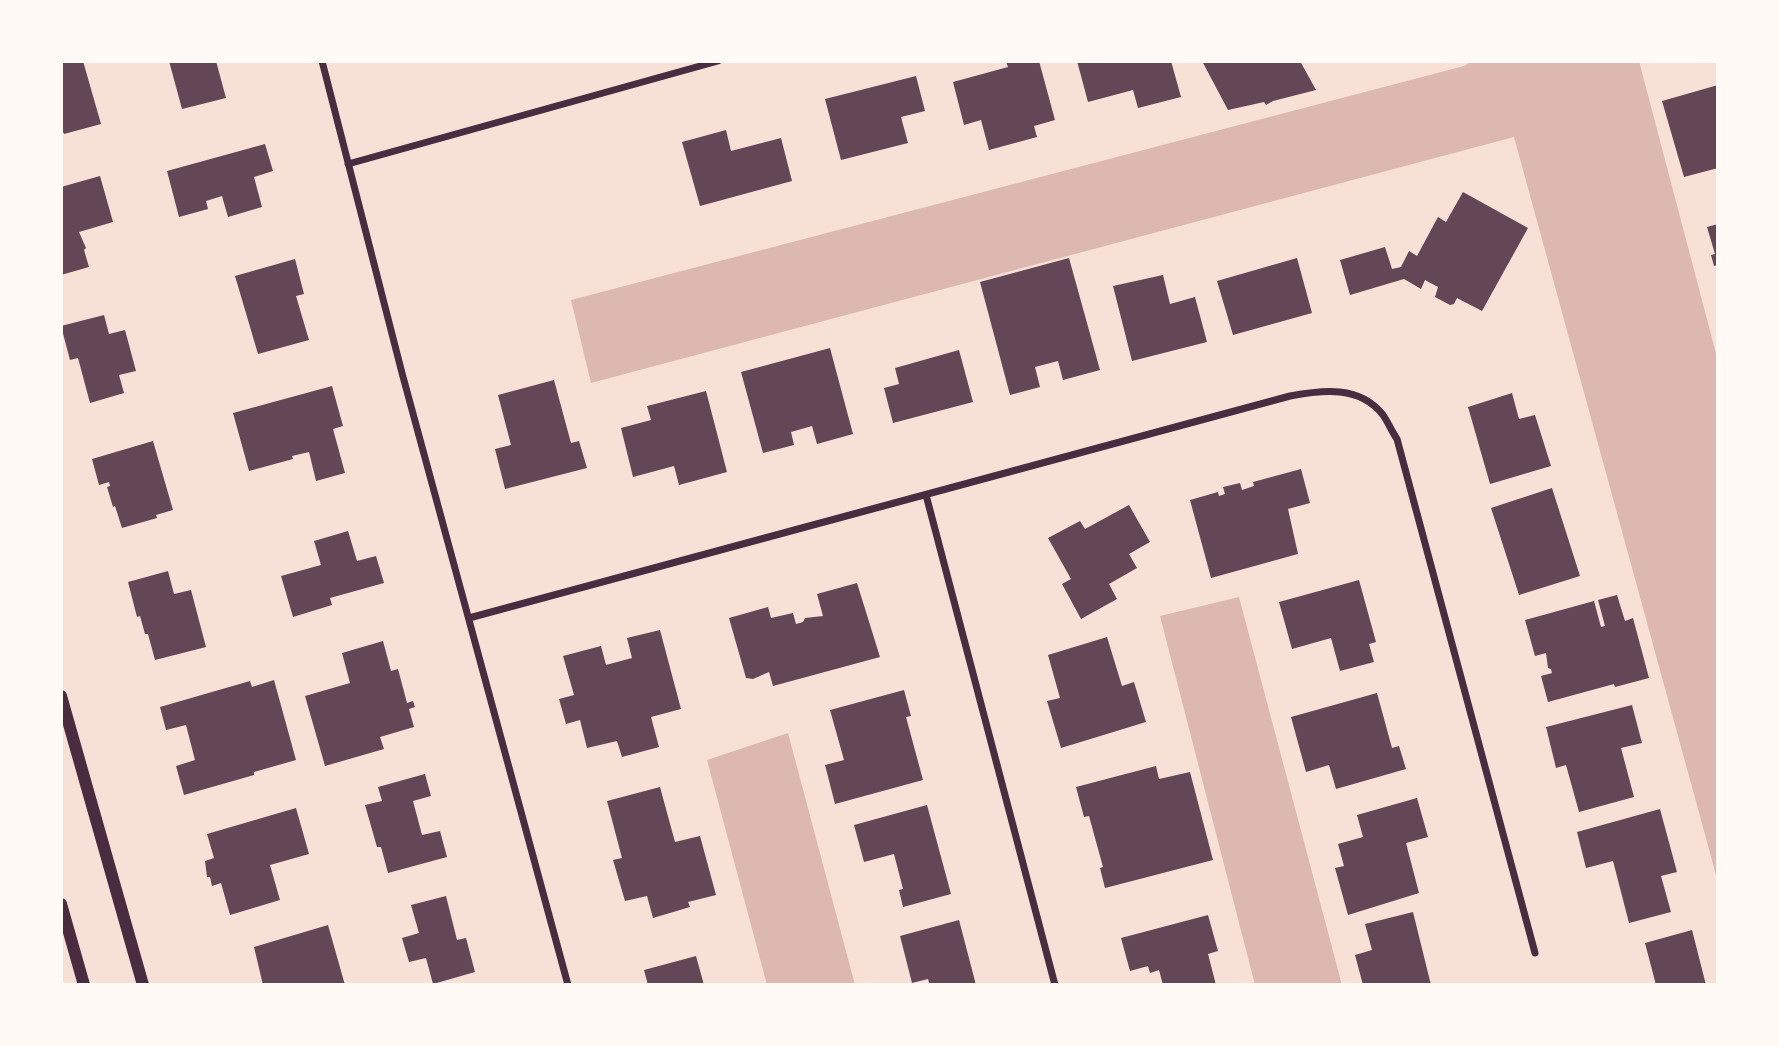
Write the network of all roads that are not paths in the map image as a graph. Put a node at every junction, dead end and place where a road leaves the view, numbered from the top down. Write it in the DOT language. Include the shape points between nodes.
graph roads {
  1 [pos="322,61"];
  2 [pos="718,61"];
  3 [pos="348,164"];
  4 [pos="926,495"];
  5 [pos="469,618"];
  6 [pos="61,696"];
  7 [pos="61,904"];
  8 [pos="1535,953"];
  9 [pos="84,985"];
  10 [pos="143,985"];
  11 [pos="568,985"];
  12 [pos="1055,985"];
  1 -- 3 [label="street"];
  2 -- 3 [label="street"];
  3 -- 5 [label="street"];
  4 -- 5 [label="street"];
  4 -- 8 [label="street" via="1321,390 1354,393 1381,413 1397,439"];
  4 -- 12 [label="street"];
  5 -- 11 [label="street"];
  6 -- 10 [label="street"];
  7 -- 9 [label="street"];
}
